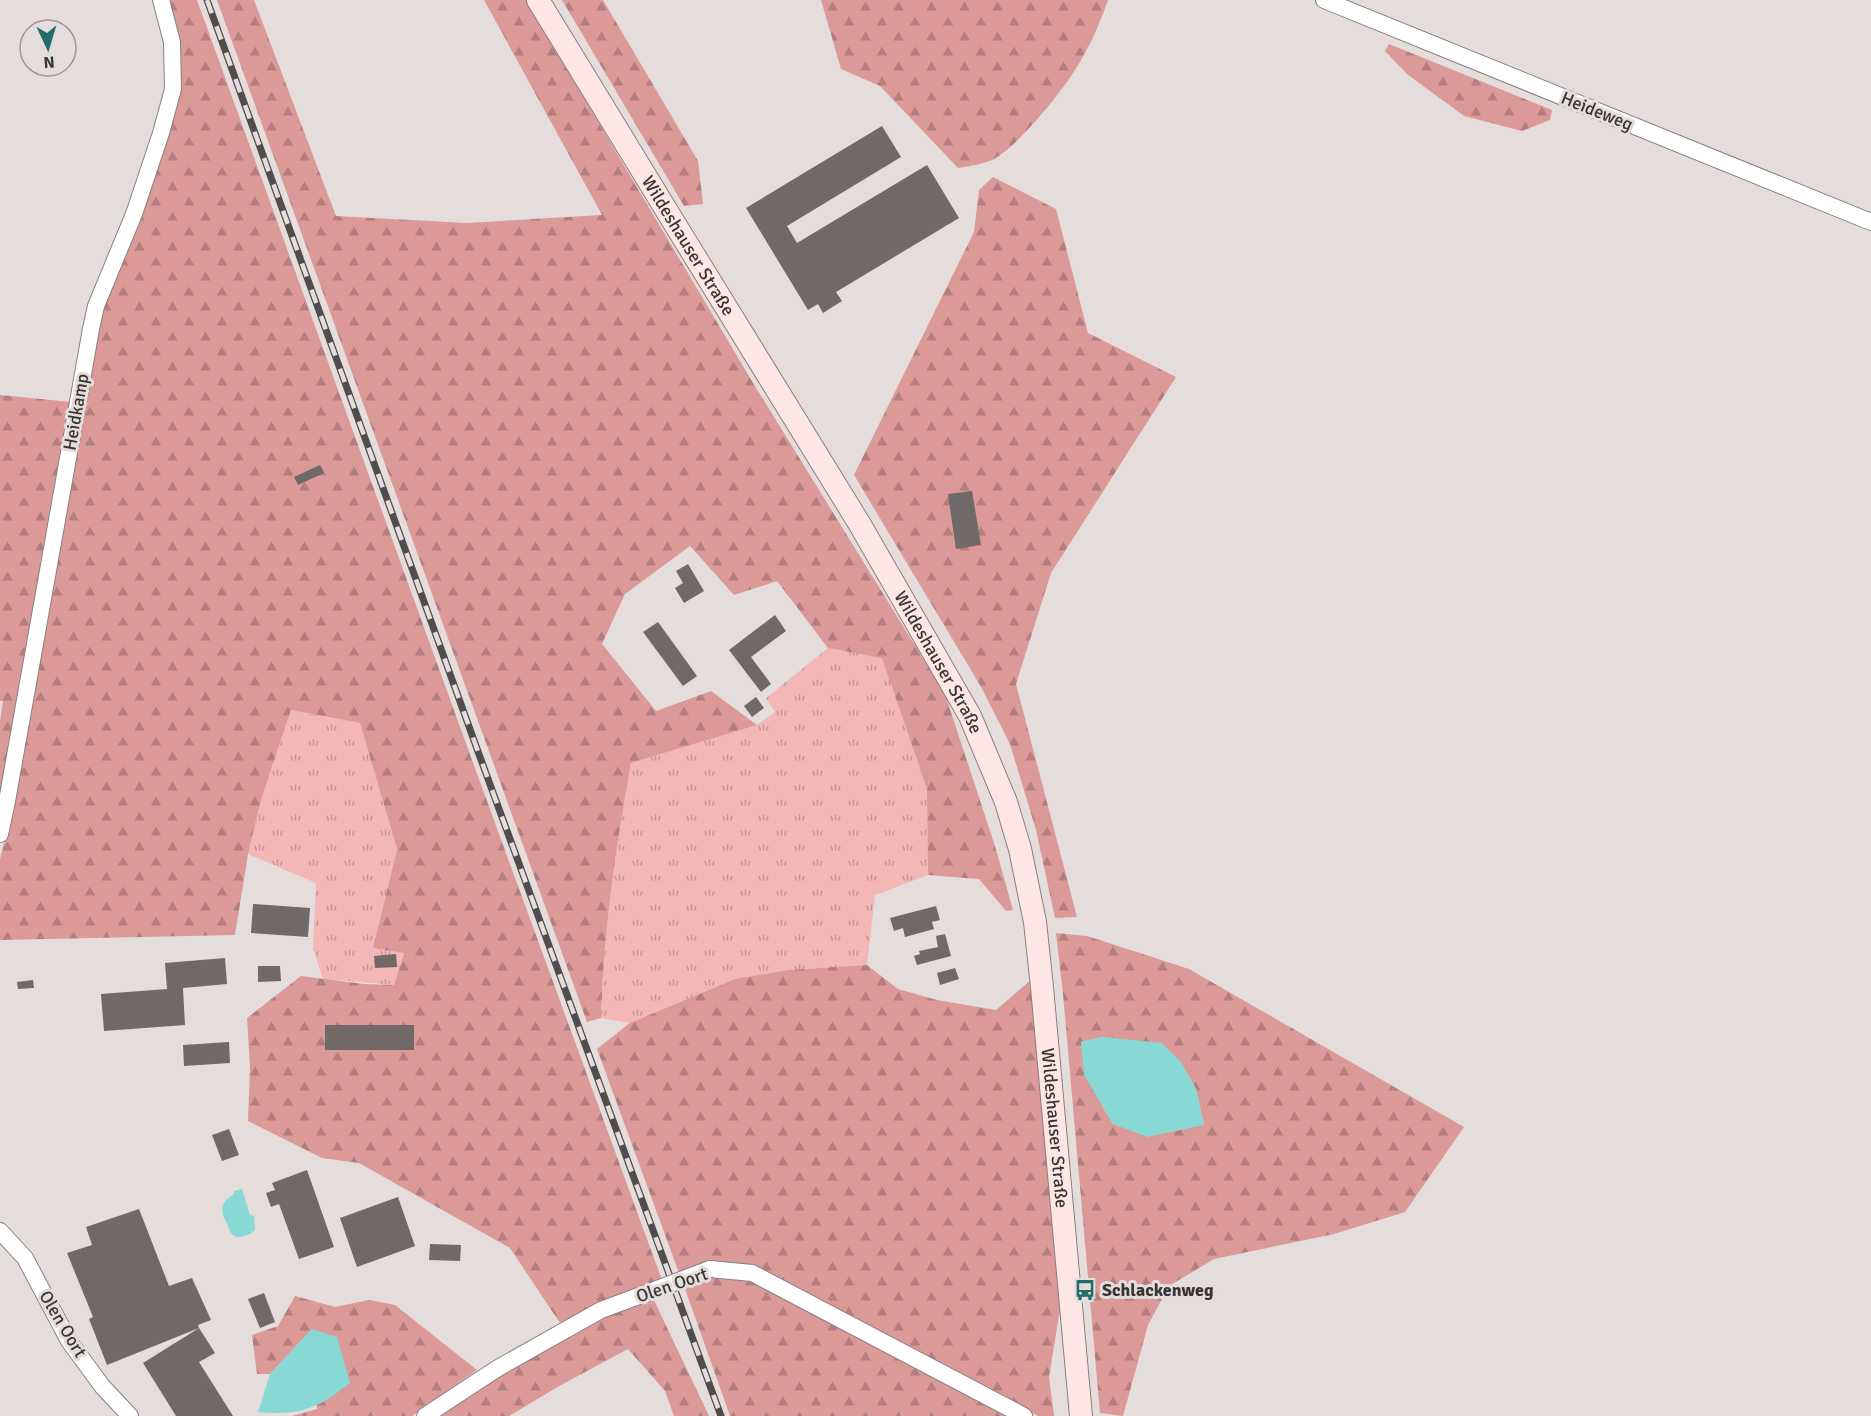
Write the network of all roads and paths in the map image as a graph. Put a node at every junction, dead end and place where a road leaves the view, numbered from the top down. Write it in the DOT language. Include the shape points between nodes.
graph roads {
  1 [pos="161,0"];
  2 [pos="538,0"];
  3 [pos="1324,0"];
  4 [pos="1871,222"];
  5 [pos="0,834"];
  6 [pos="0,1231"];
  7 [pos="130,1416"];
  8 [pos="425,1416"];
  9 [pos="1024,1416"];
  10 [pos="1081,1416"];
  1 -- 5 [label="street, Heidkamp" via="172,42 173,89 134,214 96,306"];
  2 -- 10 [label="main road, Wildeshauser Straße" via="931,646 970,716 1006,802 1035,922"];
  3 -- 4 [label="street, Heideweg"];
  6 -- 7 [label="street, Olen Oort" via="25,1258 69,1341"];
  8 -- 9 [label="street, Olen Oort, bridge" via="498,1368 601,1310 710,1269 752,1273"];
}
